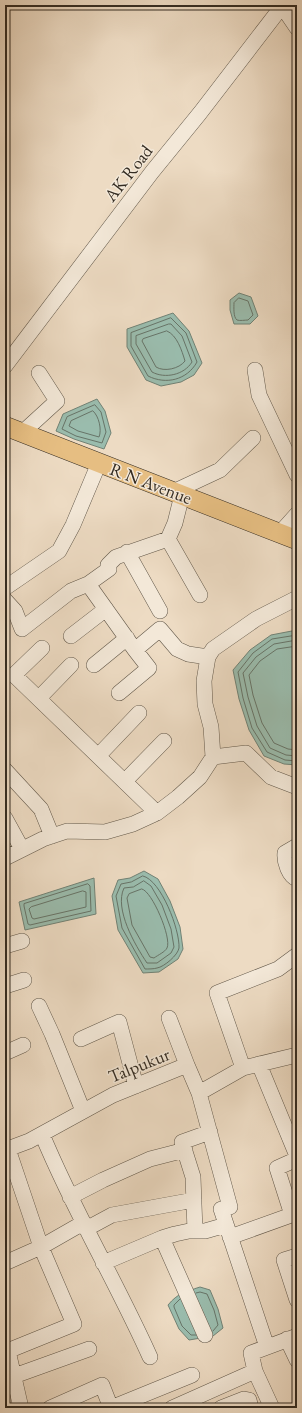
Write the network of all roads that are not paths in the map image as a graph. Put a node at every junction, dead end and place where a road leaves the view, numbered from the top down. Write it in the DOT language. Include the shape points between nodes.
graph roads {
  1 [pos="282,5"];
  2 [pos="297,28"];
  3 [pos="5,366"];
  4 [pos="255,370"];
  5 [pos="39,373"];
  6 [pos="14,430"];
  7 [pos="253,438"];
  8 [pos="99,463"];
  9 [pos="297,475"];
  10 [pos="178,494"];
  11 [pos="297,514"];
  12 [pos="288,536"];
  13 [pos="168,539"];
  14 [pos="127,552"];
  15 [pos="88,584"];
  16 [pos="5,588"];
  17 [pos="200,595"];
  18 [pos="297,598"];
  19 [pos="5,600"];
  20 [pos="106,609"];
  21 [pos="160,611"];
  22 [pos="10,615"];
  23 [pos="71,636"];
  24 [pos="131,644"];
  25 [pos="42,648"];
  26 [pos="208,656"];
  27 [pos="71,665"];
  28 [pos="94,665"];
  29 [pos="119,693"];
  30 [pos="38,698"];
  31 [pos="139,713"];
  32 [pos="164,740"];
  33 [pos="98,756"];
  34 [pos="213,757"];
  35 [pos="5,770"];
  36 [pos="124,781"];
  37 [pos="297,787"];
  38 [pos="157,813"];
  39 [pos="5,818"];
  40 [pos="52,836"];
  41 [pos="297,846"];
  42 [pos="22,849"];
  43 [pos="5,858"];
  44 [pos="297,879"];
  45 [pos="22,941"];
  46 [pos="5,946"];
  47 [pos="297,955"];
  48 [pos="24,980"];
  49 [pos="5,986"];
  50 [pos="39,1006"];
  51 [pos="169,1018"];
  52 [pos="80,1039"];
  53 [pos="23,1046"];
  54 [pos="5,1053"];
  55 [pos="297,1055"];
  56 [pos="259,1064"];
  57 [pos="188,1065"];
  58 [pos="243,1068"];
  59 [pos="136,1086"];
  60 [pos="200,1093"];
  61 [pos="83,1111"];
  62 [pos="210,1132"];
  63 [pos="42,1134"];
  64 [pos="6,1150"];
  65 [pos="185,1150"];
  66 [pos="297,1156"];
  67 [pos="297,1159"];
  68 [pos="70,1197"];
  69 [pos="194,1200"];
  70 [pos="294,1214"];
  71 [pos="84,1226"];
  72 [pos="195,1231"];
  73 [pos="228,1231"];
  74 [pos="162,1238"];
  75 [pos="41,1248"];
  76 [pos="297,1256"];
  77 [pos="5,1263"];
  78 [pos="103,1263"];
  79 [pos="297,1300"];
  80 [pos="205,1334"];
  81 [pos="292,1337"];
  82 [pos="268,1346"];
  83 [pos="89,1349"];
  84 [pos="6,1351"];
  85 [pos="150,1357"];
  86 [pos="297,1360"];
  87 [pos="255,1371"];
  88 [pos="192,1375"];
  89 [pos="14,1376"];
  90 [pos="21,1408"];
  91 [pos="50,1408"];
  92 [pos="111,1408"];
  93 [pos="172,1408"];
  94 [pos="220,1408"];
  95 [pos="252,1408"];
  96 [pos="272,1408"];
  1 -- 2 [label="street"];
  1 -- 3 [label="street, AK Road"];
  4 -- 9 [label="street" via="259,395"];
  5 -- 6 [label="street" via="57,401"];
  6 -- 8 [label="main road, R N Avenue"];
  7 -- 10 [label="street" via="220,470"];
  8 -- 10 [label="main road, R N Avenue"];
  8 -- 16 [label="street" via="59,551"];
  10 -- 12 [label="main road, R N Avenue"];
  10 -- 13 [label="street" via="175,523"];
  11 -- 12 [label="street"];
  13 -- 14 [label="street"];
  13 -- 17 [label="street"];
  14 -- 15 [label="street" via="116,557 108,565 109,569"];
  14 -- 21 [label="street"];
  15 -- 20 [label="street"];
  15 -- 22 [label="street" via="71,591 22,629"];
  18 -- 26 [label="street" via="256,619 213,649"];
  19 -- 22 [label="street"];
  20 -- 23 [label="street"];
  20 -- 24 [label="street"];
  24 -- 26 [label="street" via="160,629 177,649 188,654"];
  24 -- 28 [label="street"];
  24 -- 29 [label="street" via="149,668"];
  25 -- 30 [label="street" via="14,675"];
  26 -- 34 [label="street" via="204,681 205,704 211,727"];
  27 -- 30 [label="street"];
  30 -- 33 [label="street"];
  31 -- 33 [label="street"];
  32 -- 36 [label="street"];
  33 -- 36 [label="street"];
  34 -- 37 [label="street" via="246,753 271,777"];
  34 -- 38 [label="street" via="200,777"];
  35 -- 40 [label="street" via="41,809"];
  36 -- 38 [label="street"];
  38 -- 40 [label="street" via="133,824 105,832 67,831"];
  39 -- 42 [label="street"];
  40 -- 42 [label="street"];
  41 -- 44 [label="street" via="285,853 284,858 290,873"];
  42 -- 43 [label="street"];
  45 -- 46 [label="street"];
  47 -- 58 [label="street" via="278,968 217,993"];
  48 -- 49 [label="street"];
  50 -- 61 [label="street"];
  51 -- 57 [label="street"];
  52 -- 59 [label="street" via="119,1022"];
  53 -- 54 [label="street"];
  55 -- 56 [label="street"];
  56 -- 58 [label="street"];
  56 -- 66 [label="street"];
  57 -- 59 [label="street, Talpukur"];
  57 -- 60 [label="street, Talpukur"];
  58 -- 60 [label="street"];
  59 -- 61 [label="street, Talpukur"];
  60 -- 62 [label="street, Talpukur"];
  61 -- 63 [label="street, Talpukur"];
  62 -- 65 [label="street" via="182,1142"];
  62 -- 73 [label="street, Talpukur" via="230,1206 221,1209"];
  63 -- 64 [label="street, Talpukur"];
  63 -- 68 [label="street"];
  64 -- 75 [label="street"];
  65 -- 68 [label="street" via="150,1159"];
  65 -- 69 [label="street" via="193,1177"];
  67 -- 70 [label="street" via="277,1168"];
  68 -- 71 [label="street"];
  69 -- 71 [label="street" via="112,1215"];
  69 -- 72 [label="street"];
  70 -- 73 [label="street"];
  71 -- 75 [label="street"];
  71 -- 78 [label="street"];
  72 -- 73 [label="street"];
  72 -- 74 [label="street"];
  73 -- 82 [label="street"];
  74 -- 78 [label="street"];
  74 -- 80 [label="street"];
  75 -- 77 [label="street"];
  75 -- 84 [label="street" via="74,1324"];
  76 -- 79 [label="street" via="284,1260"];
  78 -- 85 [label="street"];
  81 -- 82 [label="street"];
  81 -- 86 [label="street"];
  82 -- 87 [label="street" via="252,1353"];
  83 -- 89 [label="street"];
  84 -- 89 [label="street"];
  87 -- 93 [label="street"];
  87 -- 96 [label="street"];
  88 -- 92 [label="street"];
  89 -- 90 [label="street"];
  91 -- 92 [label="street" via="102,1385"];
  94 -- 95 [label="street" via="244,1398 249,1400"];
}
